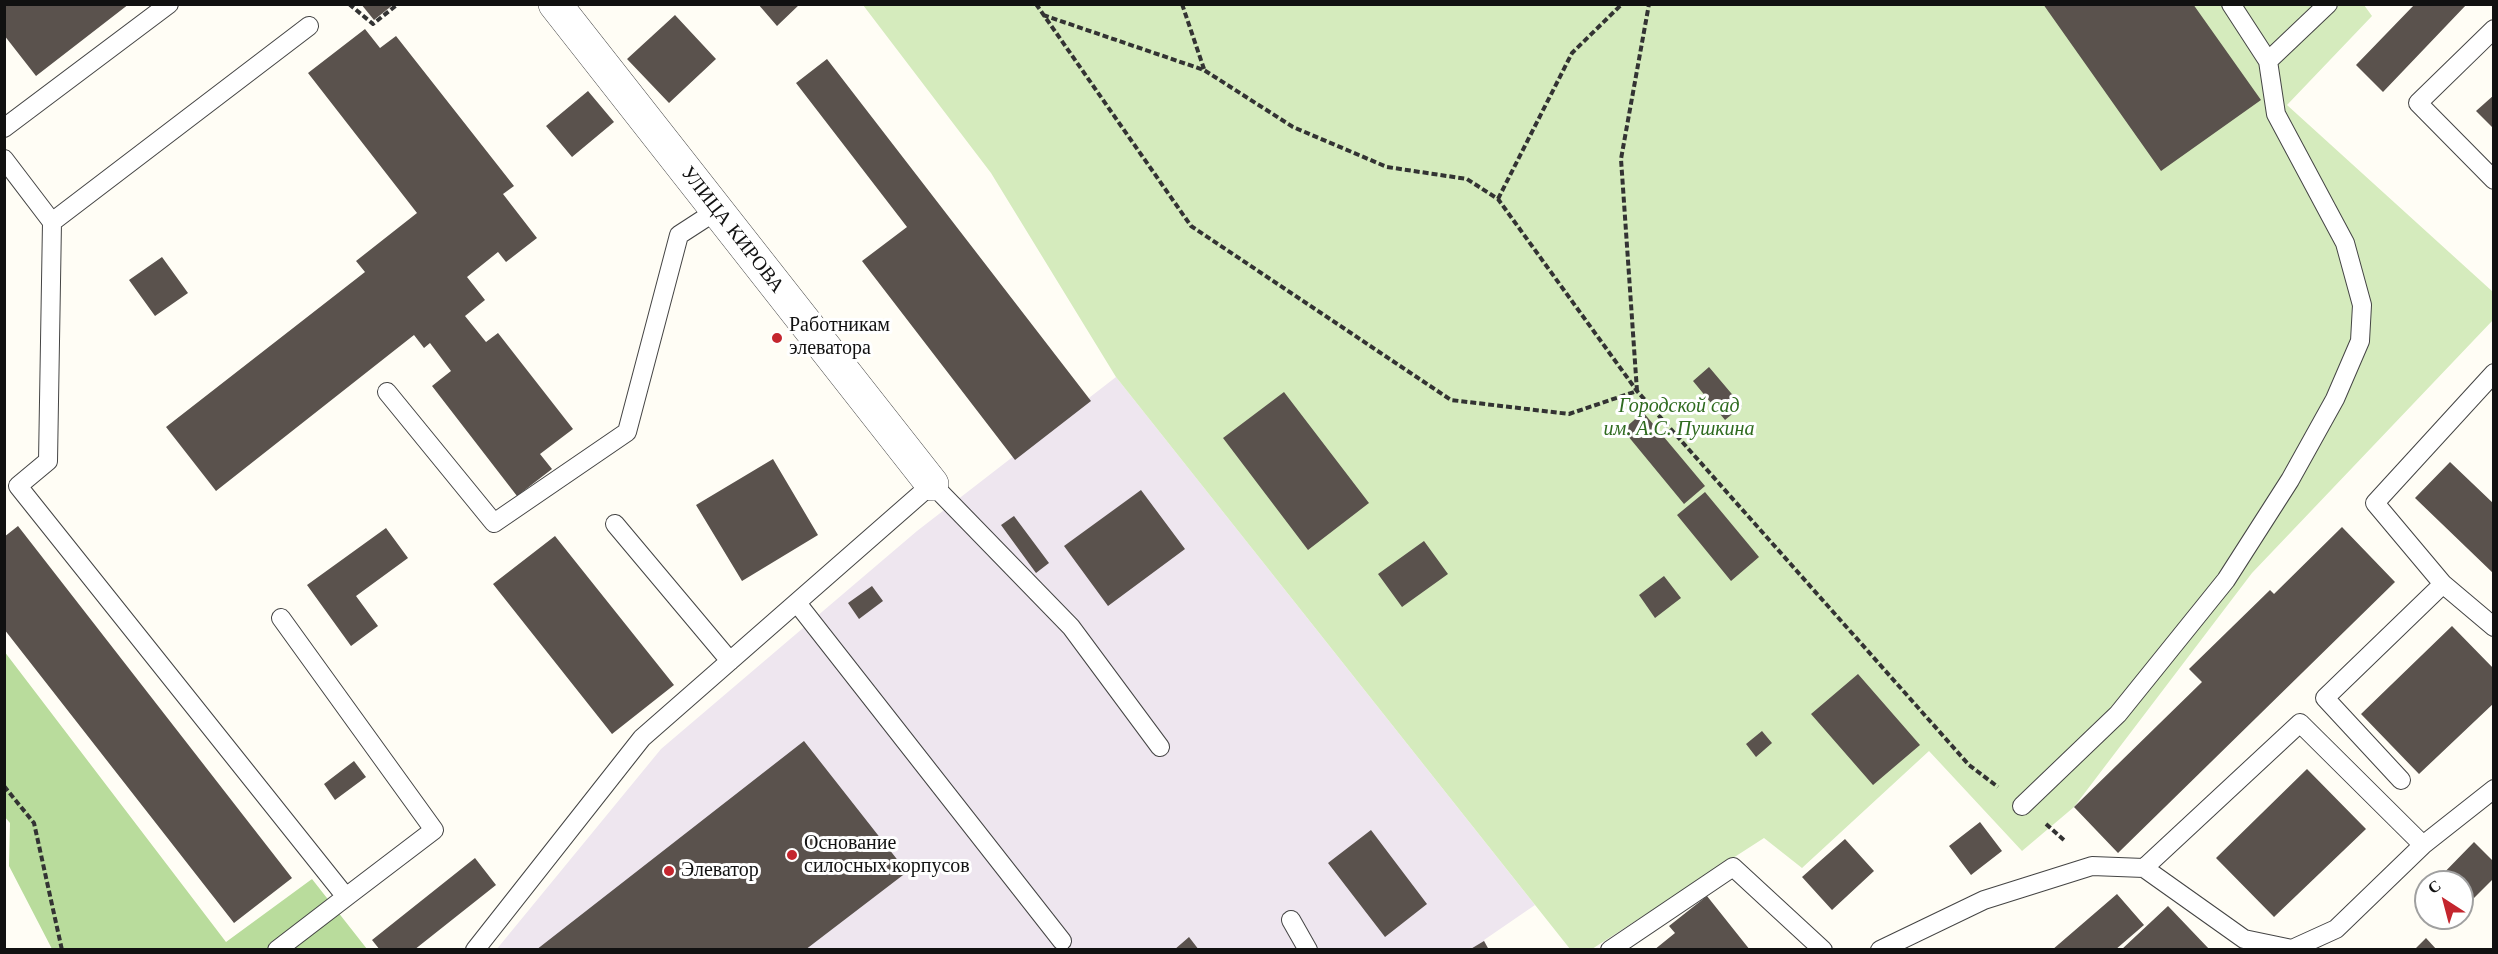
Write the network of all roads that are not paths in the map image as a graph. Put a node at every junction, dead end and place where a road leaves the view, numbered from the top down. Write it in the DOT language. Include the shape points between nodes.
graph roads {
  1 [pos="169,4"];
  2 [pos="555,4"];
  3 [pos="2231,4"];
  4 [pos="2328,4"];
  5 [pos="309,26"];
  6 [pos="2493,29"];
  7 [pos="2268,61"];
  8 [pos="4,128"];
  9 [pos="4,159"];
  10 [pos="2493,180"];
  11 [pos="716,211"];
  12 [pos="51,222"];
  13 [pos="2493,373"];
  14 [pos="387,392"];
  15 [pos="932,484"];
  16 [pos="615,524"];
  17 [pos="2443,584"];
  18 [pos="797,603"];
  19 [pos="281,618"];
  20 [pos="2493,627"];
  21 [pos="730,661"];
  22 [pos="1160,747"];
  23 [pos="2401,780"];
  24 [pos="2493,789"];
  25 [pos="2022,806"];
  26 [pos="2423,845"];
  27 [pos="2144,868"];
  28 [pos="346,897"];
  29 [pos="1292,920"];
  30 [pos="1062,940"];
  31 [pos="277,950"];
  32 [pos="475,950"];
  33 [pos="1308,950"];
  34 [pos="1610,950"];
  35 [pos="1823,950"];
  36 [pos="1880,950"];
  1 -- 8 [label="lane"];
  2 -- 11 [label="street, УЛИЦА КИРОВА"];
  3 -- 7 [label="lane"];
  4 -- 7 [label="lane"];
  5 -- 12 [label="lane"];
  6 -- 10 [label="lane" via="2418,103"];
  7 -- 25 [label="lane" via="2276,114 2345,243 2362,305 2360,341 2336,399 2226,580 2118,714"];
  9 -- 12 [label="lane"];
  11 -- 14 [label="lane" via="679,235 627,432 495,523"];
  11 -- 15 [label="street, УЛИЦА КИРОВА"];
  12 -- 28 [label="lane" via="48,461 18,486"];
  13 -- 17 [label="lane" via="2375,503"];
  15 -- 18 [label="lane"];
  15 -- 22 [label="lane" via="1071,627"];
  16 -- 21 [label="lane"];
  17 -- 20 [label="lane"];
  17 -- 23 [label="lane" via="2325,699"];
  18 -- 21 [label="lane"];
  18 -- 30 [label="lane"];
  19 -- 28 [label="lane" via="434,830"];
  21 -- 32 [label="lane" via="642,738"];
  24 -- 26 [label="lane"];
  26 -- 27 [label="lane" via="2336,929 2292,949 2244,939"];
  26 -- 27 [label="lane" via="2300,723"];
  27 -- 36 [label="lane" via="2092,866 1984,900"];
  28 -- 31 [label="lane"];
  29 -- 33 [label="lane"];
  34 -- 35 [label="lane" via="1733,867"];
}
